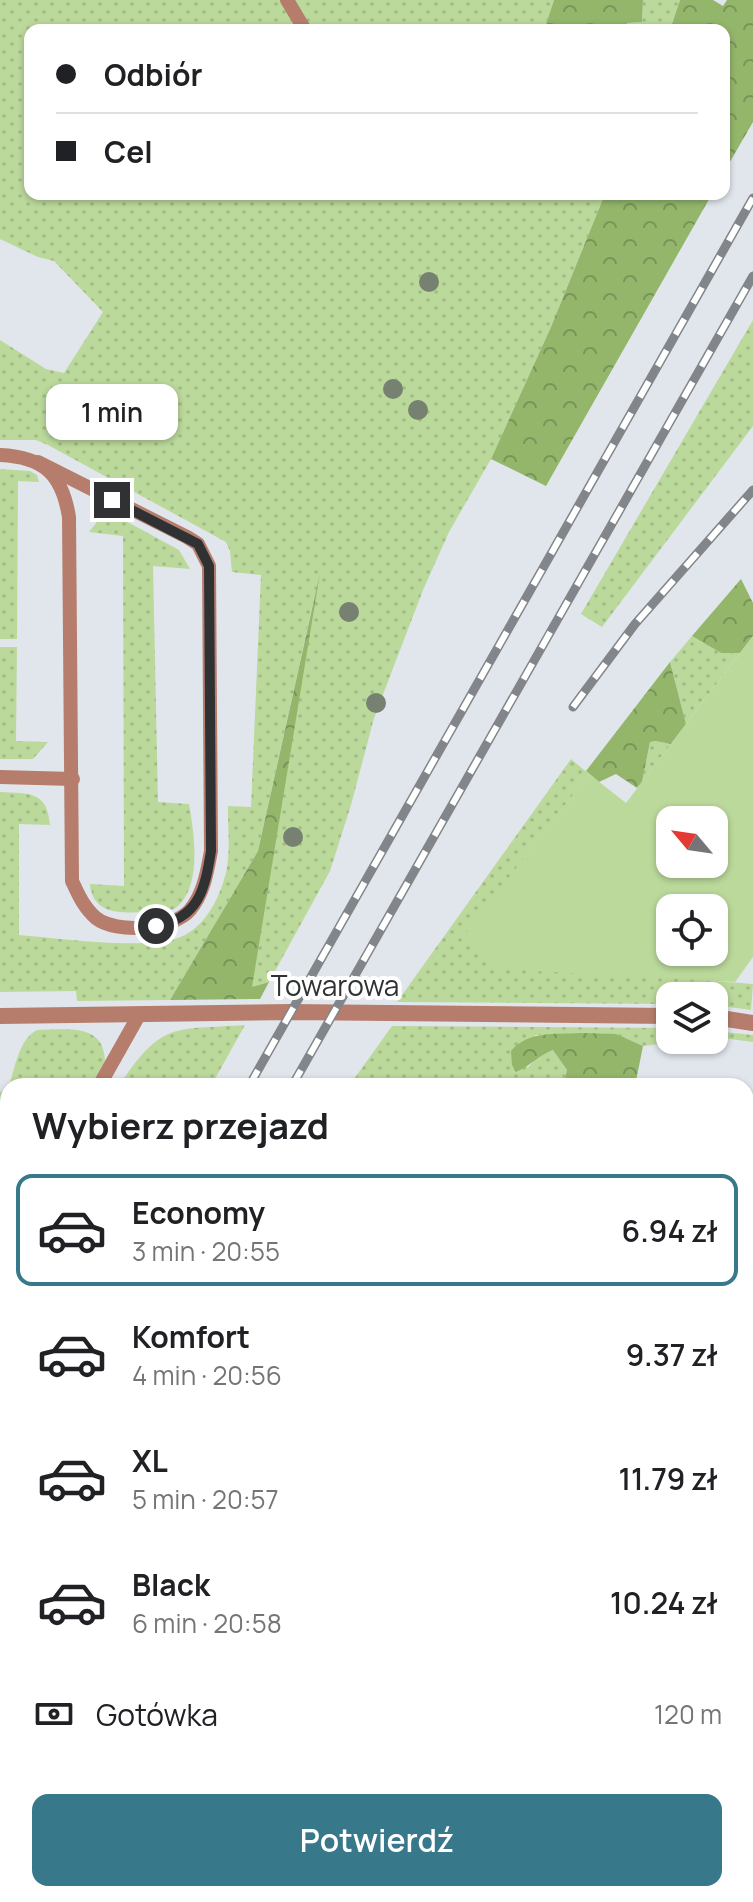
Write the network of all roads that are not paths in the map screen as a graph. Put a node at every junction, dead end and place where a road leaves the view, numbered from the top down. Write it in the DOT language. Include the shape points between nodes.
graph roads {
  1 [pos="287,0"];
  2 [pos="301,24"];
  3 [pos="0,455"];
  4 [pos="38,462"];
  5 [pos="0,777"];
  6 [pos="73,779"];
  7 [pos="139,1015"];
  8 [pos="0,1016"];
  9 [pos="656,1016"];
  10 [pos="728,1019"];
  11 [pos="753,1023"];
  12 [pos="104,1078"];
  1 -- 2 [label="lane"];
  3 -- 4 [label="lane"];
  4 -- 6 [label="lane" via="61,485 69,517"];
  4 -- 6 [label="lane" via="187,537 198,544 209,566 211,851 206,879 188,913 174,923 118,927 89,911 71,872"];
  5 -- 6 [label="lane"];
  7 -- 8 [label="street, Towarowa"];
  7 -- 9 [label="street, Towarowa"];
  7 -- 12 [label="lane"];
  10 -- 11 [label="street"];
}
